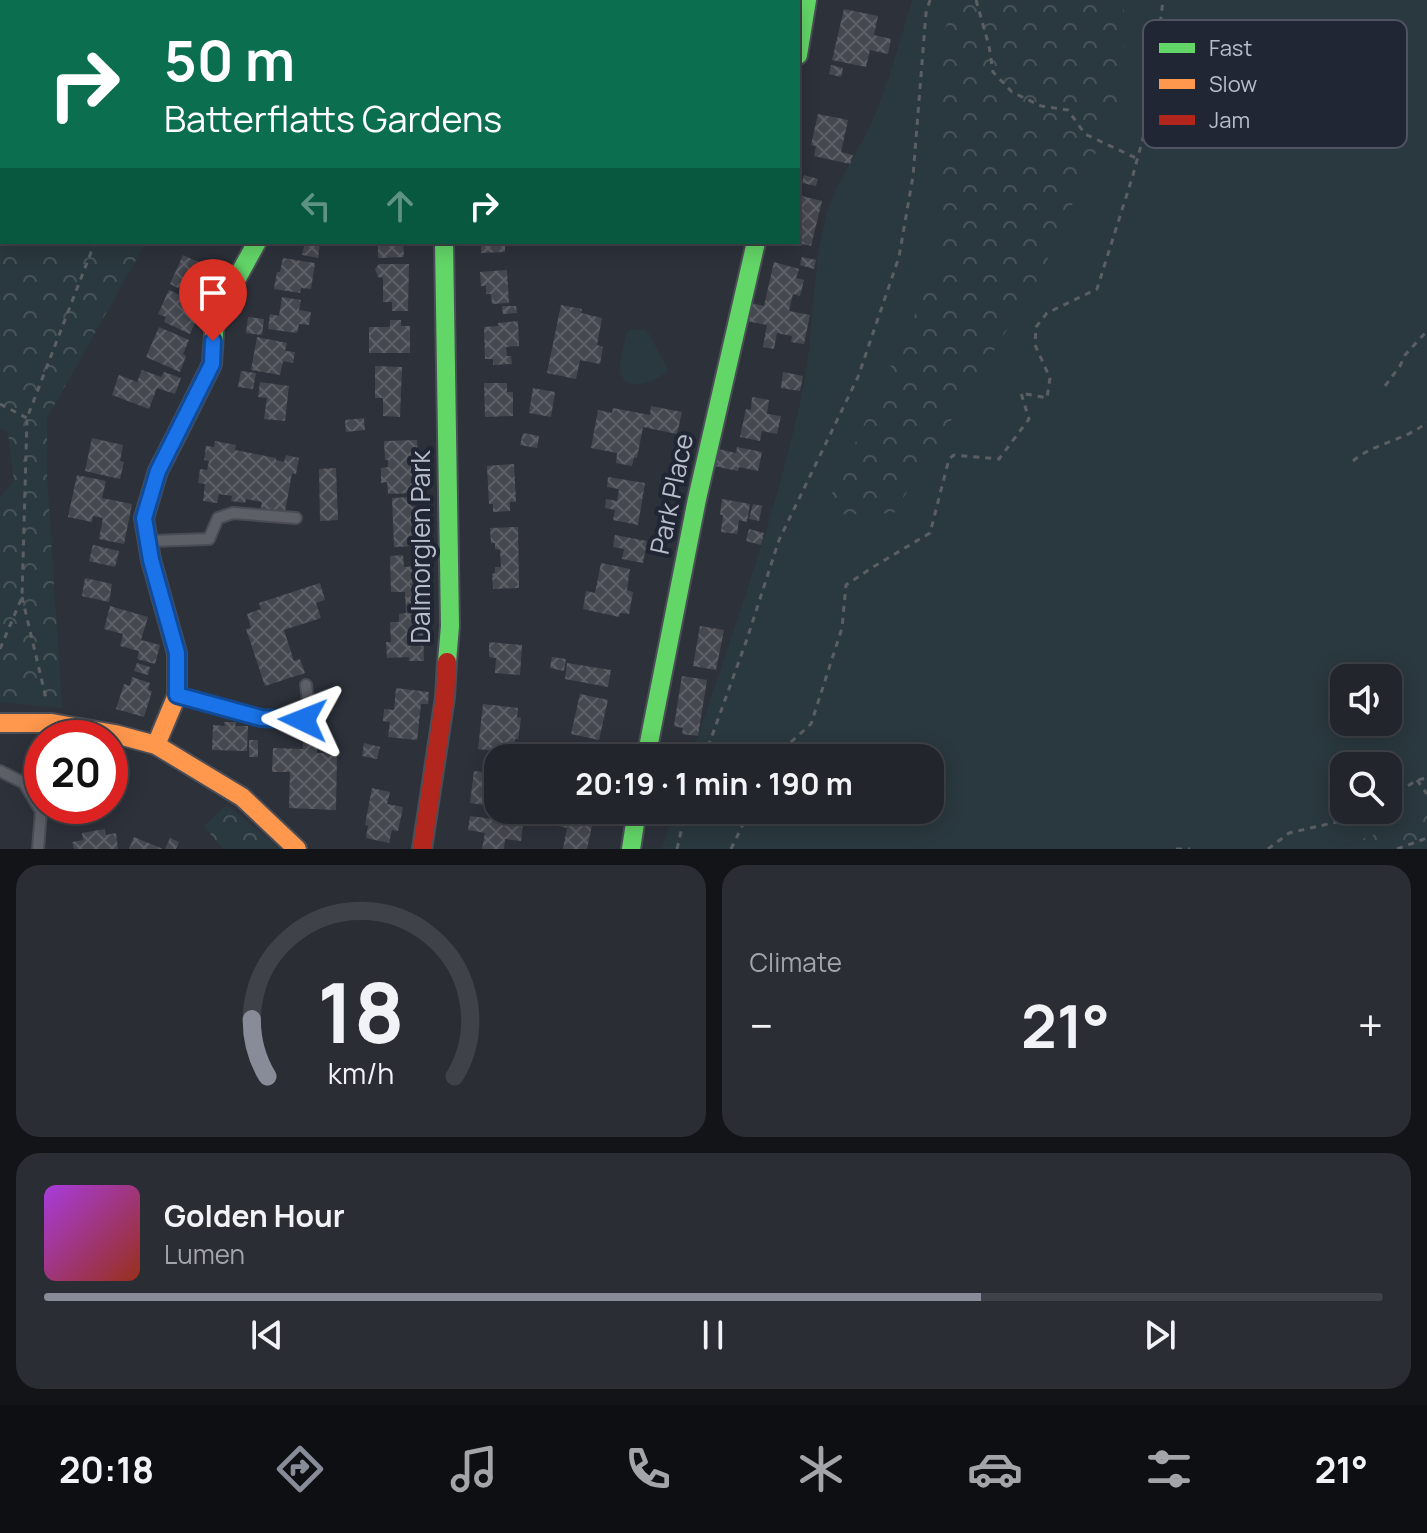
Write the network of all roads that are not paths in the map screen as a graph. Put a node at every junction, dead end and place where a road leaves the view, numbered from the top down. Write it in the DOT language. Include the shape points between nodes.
graph roads {
  1 [pos="807,0"];
  2 [pos="800,45"];
  3 [pos="256,244"];
  4 [pos="444,244"];
  5 [pos="756,244"];
  6 [pos="296,518"];
  7 [pos="148,541"];
  8 [pos="306,685"];
  9 [pos="177,695"];
  10 [pos="0,723"];
  11 [pos="649,744"];
  12 [pos="156,745"];
  13 [pos="0,771"];
  14 [pos="635,824"];
  15 [pos="38,849"];
  16 [pos="297,849"];
  17 [pos="422,849"];
  18 [pos="631,849"];
  1 -- 2 [label="street"];
  3 -- 7 [label="street" via="215,318 212,364 158,471 144,518"];
  4 -- 17 [label="street, Dalmorglen Park" via="450,626"];
  5 -- 11 [label="street, Park Place"];
  6 -- 7 [label="lane" via="233,513 218,518 209,539"];
  7 -- 9 [label="street" via="177,653"];
  8 -- 9 [label="lane" via="310,715 303,720 261,718"];
  9 -- 12 [label="street"];
  10 -- 12 [label="street" via="52,723"];
  12 -- 16 [label="street" via="242,797"];
  13 -- 15 [label="lane" via="24,783 41,811"];
  14 -- 18 [label="street"];
}
